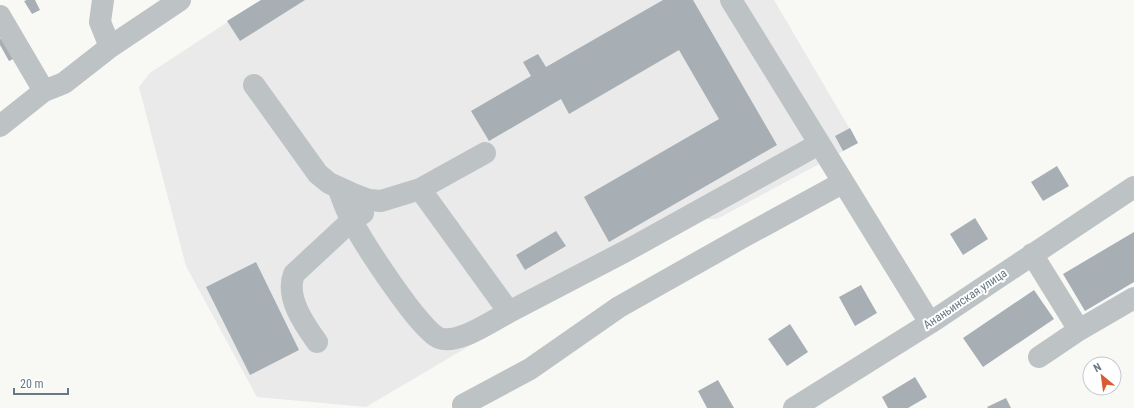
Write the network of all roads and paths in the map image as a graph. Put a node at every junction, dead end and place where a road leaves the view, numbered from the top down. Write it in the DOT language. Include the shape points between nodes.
graph roads {
  1 [pos="102,0"];
  2 [pos="180,0"];
  3 [pos="731,0"];
  4 [pos="0,16"];
  5 [pos="110,47"];
  6 [pos="254,85"];
  7 [pos="44,92"];
  8 [pos="0,126"];
  9 [pos="819,144"];
  10 [pos="485,153"];
  11 [pos="842,183"];
  12 [pos="338,187"];
  13 [pos="1134,187"];
  14 [pos="420,189"];
  15 [pos="381,201"];
  16 [pos="351,221"];
  17 [pos="1032,254"];
  18 [pos="1134,298"];
  19 [pos="509,312"];
  20 [pos="930,323"];
  21 [pos="1079,330"];
  22 [pos="317,342"];
  23 [pos="1039,357"];
  24 [pos="463,405"];
  25 [pos="794,408"];
  1 -- 5 [label="street" via="100,22"];
  2 -- 5 [label="street"];
  3 -- 9 [label="street"];
  4 -- 7 [label="street"];
  5 -- 7 [label="street" via="64,83"];
  6 -- 12 [label="street" via="318,174"];
  7 -- 8 [label="street"];
  9 -- 11 [label="street"];
  9 -- 19 [label="street"];
  10 -- 14 [label="street"];
  11 -- 20 [label="street"];
  11 -- 24 [label="street" via="619,307 530,369"];
  12 -- 15 [label="street" via="369,200"];
  12 -- 16 [label="street"];
  13 -- 17 [label="street, Ананьинская улица"];
  14 -- 15 [label="street"];
  14 -- 19 [label="street"];
  15 -- 16 [label="street"];
  16 -- 19 [label="street" via="417,318 439,338 463,337"];
  16 -- 22 [label="street" via="294,274 291,283 299,313"];
  17 -- 20 [label="street, Ананьинская улица"];
  17 -- 21 [label="street"];
  18 -- 21 [label="street"];
  20 -- 25 [label="street, Ананьинская улица"];
  21 -- 23 [label="street"];
}
